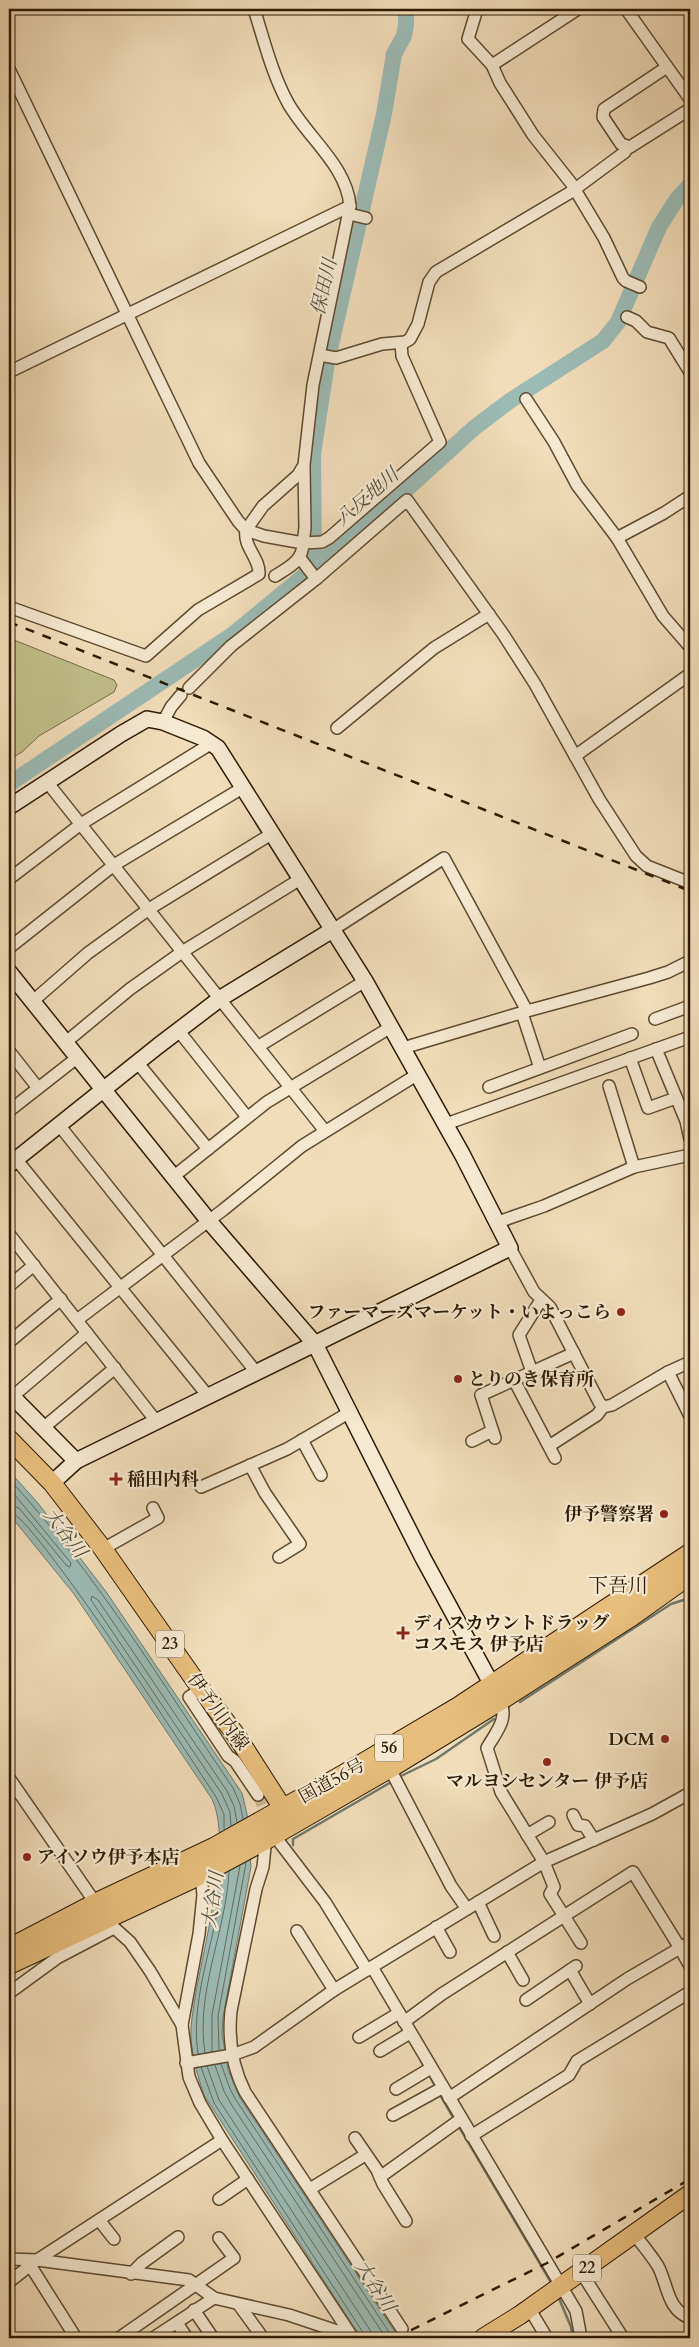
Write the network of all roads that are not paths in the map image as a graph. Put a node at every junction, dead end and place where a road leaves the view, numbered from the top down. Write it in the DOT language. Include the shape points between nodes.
graph roads {
  1 [pos="254,9"];
  2 [pos="477,9"];
  3 [pos="578,9"];
  4 [pos="626,9"];
  5 [pos="492,65"];
  6 [pos="667,67"];
  7 [pos="9,70"];
  8 [pos="690,99"];
  9 [pos="690,109"];
  10 [pos="628,147"];
  11 [pos="574,189"];
  12 [pos="358,214"];
  13 [pos="635,285"];
  14 [pos="127,315"];
  15 [pos="627,318"];
  16 [pos="400,342"];
  17 [pos="325,356"];
  18 [pos="9,372"];
  19 [pos="690,372"];
  20 [pos="526,399"];
  21 [pos="304,465"];
  22 [pos="690,496"];
  23 [pos="246,530"];
  24 [pos="617,538"];
  25 [pos="303,543"];
  26 [pos="303,562"];
  27 [pos="275,576"];
  28 [pos="315,578"];
  29 [pos="9,607"];
  30 [pos="489,614"];
  31 [pos="690,647"];
  32 [pos="690,674"];
  33 [pos="163,722"];
  34 [pos="337,728"];
  35 [pos="212,743"];
  36 [pos="574,756"];
  37 [pos="47,782"];
  38 [pos="244,787"];
  39 [pos="9,807"];
  40 [pos="81,824"];
  41 [pos="273,833"];
  42 [pos="114,865"];
  43 [pos="302,878"];
  44 [pos="9,879"];
  45 [pos="690,883"];
  46 [pos="149,909"];
  47 [pos="334,929"];
  48 [pos="9,948"];
  49 [pos="182,952"];
  50 [pos="690,961"];
  51 [pos="9,972"];
  52 [pos="365,981"];
  53 [pos="221,998"];
  54 [pos="33,1001"];
  55 [pos="690,1006"];
  56 [pos="524,1012"];
  57 [pos="655,1019"];
  58 [pos="391,1027"];
  59 [pos="178,1030"];
  60 [pos="632,1034"];
  61 [pos="690,1037"];
  62 [pos="66,1042"];
  63 [pos="259,1046"];
  64 [pos="403,1048"];
  65 [pos="656,1049"];
  66 [pos="9,1051"];
  67 [pos="78,1057"];
  68 [pos="630,1058"];
  69 [pos="138,1062"];
  70 [pos="540,1068"];
  71 [pos="418,1074"];
  72 [pos="609,1086"];
  73 [pos="292,1087"];
  74 [pos="489,1087"];
  75 [pos="38,1088"];
  76 [pos="103,1090"];
  77 [pos="676,1098"];
  78 [pos="9,1110"];
  79 [pos="247,1117"];
  80 [pos="688,1121"];
  81 [pos="446,1124"];
  82 [pos="59,1125"];
  83 [pos="325,1130"];
  84 [pos="690,1138"];
  85 [pos="208,1149"];
  86 [pos="690,1155"];
  87 [pos="13,1162"];
  88 [pos="634,1168"];
  89 [pos="173,1177"];
  90 [pos="208,1220"];
  91 [pos="498,1222"];
  92 [pos="9,1234"];
  93 [pos="510,1248"];
  94 [pos="162,1255"];
  95 [pos="34,1265"];
  96 [pos="9,1286"];
  97 [pos="120,1286"];
  98 [pos="61,1299"];
  99 [pos="541,1300"];
  100 [pos="77,1320"];
  101 [pos="87,1333"];
  102 [pos="9,1342"];
  103 [pos="315,1344"];
  104 [pos="574,1353"];
  105 [pos="690,1362"];
  106 [pos="115,1368"];
  107 [pos="256,1372"];
  108 [pos="532,1372"];
  109 [pos="668,1372"];
  110 [pos="514,1380"];
  111 [pos="10,1395"];
  112 [pos="208,1396"];
  113 [pos="603,1407"];
  114 [pos="350,1412"];
  115 [pos="690,1416"];
  116 [pos="156,1421"];
  117 [pos="43,1428"];
  118 [pos="9,1439"];
  119 [pos="302,1440"];
  120 [pos="472,1441"];
  121 [pos="549,1446"];
  122 [pos="556,1458"];
  123 [pos="76,1461"];
  124 [pos="250,1465"];
  125 [pos="321,1475"];
  126 [pos="52,1483"];
  127 [pos="201,1487"];
  128 [pos="153,1508"];
  129 [pos="103,1549"];
  130 [pos="690,1554"];
  131 [pos="279,1557"];
  132 [pos="690,1574"];
  133 [pos="201,1689"];
  134 [pos="496,1693"];
  135 [pos="389,1768"];
  136 [pos="9,1778"];
  137 [pos="690,1793"];
  138 [pos="258,1795"];
  139 [pos="572,1815"];
  140 [pos="549,1822"];
  141 [pos="272,1828"];
  142 [pos="527,1835"];
  143 [pos="594,1840"];
  144 [pos="544,1862"];
  145 [pos="204,1872"];
  146 [pos="478,1902"];
  147 [pos="467,1908"];
  148 [pos="106,1916"];
  149 [pos="564,1916"];
  150 [pos="436,1927"];
  151 [pos="297,1931"];
  152 [pos="494,1936"];
  153 [pos="690,1942"];
  154 [pos="581,1943"];
  155 [pos="680,1948"];
  156 [pos="9,1949"];
  157 [pos="450,1952"];
  158 [pos="507,1952"];
  159 [pos="9,1964"];
  160 [pos="690,1966"];
  161 [pos="369,1968"];
  162 [pos="523,1980"];
  163 [pos="334,1990"];
  164 [pos="690,1992"];
  165 [pos="9,1993"];
  166 [pos="532,1999"];
  167 [pos="590,2004"];
  168 [pos="402,2017"];
  169 [pos="182,2026"];
  170 [pos="363,2030"];
  171 [pos="410,2032"];
  172 [pos="380,2052"];
  173 [pos="230,2055"];
  174 [pos="188,2063"];
  175 [pos="431,2068"];
  176 [pos="442,2088"];
  177 [pos="396,2089"];
  178 [pos="449,2098"];
  179 [pos="393,2115"];
  180 [pos="461,2119"];
  181 [pos="471,2136"];
  182 [pos="355,2138"];
  183 [pos="222,2140"];
  184 [pos="365,2155"];
  185 [pos="380,2177"];
  186 [pos="248,2179"];
  187 [pos="310,2189"];
  188 [pos="690,2194"];
  189 [pos="219,2199"];
  190 [pos="98,2220"];
  191 [pos="406,2221"];
  192 [pos="634,2234"];
  193 [pos="178,2238"];
  194 [pos="219,2238"];
  195 [pos="114,2239"];
  196 [pos="9,2259"];
  197 [pos="33,2263"];
  198 [pos="580,2272"];
  199 [pos="131,2274"];
  200 [pos="9,2282"];
  201 [pos="196,2285"];
  202 [pos="561,2286"];
  203 [pos="214,2298"];
  204 [pos="240,2305"];
  205 [pos="529,2308"];
  206 [pos="194,2310"];
  207 [pos="690,2318"];
  208 [pos="177,2323"];
  209 [pos="402,2329"];
  210 [pos="158,2337"];
  211 [pos="352,2337"];
  212 [pos="76,2338"];
  213 [pos="119,2338"];
  214 [pos="187,2338"];
  215 [pos="213,2338"];
  216 [pos="263,2338"];
  217 [pos="482,2338"];
  218 [pos="547,2338"];
  219 [pos="581,2338"];
  220 [pos="623,2338"];
  1 -- 12 [label="street" via="278,83 299,121 341,176"];
  2 -- 5 [label="street" via="468,39"];
  3 -- 5 [label="street"];
  4 -- 6 [label="street"];
  5 -- 11 [label="street" via="533,135"];
  6 -- 8 [label="street"];
  6 -- 10 [label="street" via="602,111 616,137"];
  7 -- 14 [label="street"];
  9 -- 10 [label="street"];
  10 -- 11 [label="street"];
  11 -- 13 [label="street" via="604,238 616,266"];
  11 -- 16 [label="street" via="436,272 428,282 414,334"];
  12 -- 14 [label="street"];
  12 -- 17 [label="street"];
  14 -- 18 [label="street"];
  14 -- 23 [label="street" via="200,463"];
  15 -- 19 [label="street" via="647,332 669,338"];
  16 -- 17 [label="street"];
  16 -- 25 [label="street" via="402,356 440,442 329,538 322,542"];
  17 -- 21 [label="street" via="313,385"];
  20 -- 24 [label="street" via="577,485"];
  21 -- 23 [label="street" via="298,476 263,506"];
  21 -- 25 [label="street"];
  22 -- 24 [label="street"];
  23 -- 25 [label="street"];
  23 -- 29 [label="street" via="246,543 259,574 198,610 146,656"];
  24 -- 31 [label="street" via="663,616"];
  25 -- 26 [label="street"];
  26 -- 27 [label="street"];
  26 -- 28 [label="street"];
  28 -- 30 [label="street" via="407,500"];
  28 -- 33 [label="street" via="231,646 185,691"];
  30 -- 34 [label="street" via="434,648"];
  30 -- 36 [label="street" via="535,684"];
  32 -- 36 [label="street"];
  33 -- 35 [label="street"];
  33 -- 37 [label="street" via="141,722"];
  35 -- 38 [label="street"];
  35 -- 40 [label="street"];
  36 -- 45 [label="street" via="636,856 647,866"];
  37 -- 39 [label="street"];
  37 -- 40 [label="street"];
  38 -- 41 [label="street"];
  38 -- 42 [label="street"];
  40 -- 42 [label="street"];
  40 -- 44 [label="street"];
  41 -- 43 [label="street"];
  41 -- 46 [label="street"];
  42 -- 46 [label="street"];
  42 -- 48 [label="street"];
  43 -- 47 [label="street"];
  43 -- 49 [label="street"];
  46 -- 49 [label="street"];
  46 -- 54 [label="street" via="88,954"];
  47 -- 52 [label="street"];
  47 -- 53 [label="street"];
  47 -- 56 [label="street" via="444,858"];
  49 -- 53 [label="street"];
  49 -- 62 [label="street" via="130,989"];
  50 -- 56 [label="street" via="649,978"];
  51 -- 54 [label="street"];
  52 -- 58 [label="street"];
  52 -- 63 [label="street"];
  53 -- 59 [label="street"];
  53 -- 63 [label="street"];
  54 -- 62 [label="street"];
  55 -- 57 [label="street"];
  56 -- 64 [label="street"];
  56 -- 70 [label="street"];
  58 -- 64 [label="street"];
  58 -- 73 [label="street"];
  59 -- 69 [label="street"];
  59 -- 79 [label="street"];
  60 -- 70 [label="street"];
  61 -- 65 [label="street"];
  62 -- 67 [label="street"];
  63 -- 73 [label="street"];
  64 -- 71 [label="street"];
  65 -- 68 [label="street"];
  65 -- 77 [label="street"];
  66 -- 75 [label="street"];
  67 -- 75 [label="street"];
  67 -- 76 [label="street"];
  68 -- 77 [label="street" via="648,1108"];
  68 -- 81 [label="street"];
  69 -- 76 [label="street"];
  69 -- 85 [label="street"];
  70 -- 74 [label="street"];
  71 -- 81 [label="street"];
  71 -- 83 [label="street"];
  72 -- 88 [label="street"];
  73 -- 79 [label="street"];
  73 -- 83 [label="street"];
  75 -- 78 [label="street"];
  76 -- 82 [label="street"];
  76 -- 89 [label="street"];
  77 -- 80 [label="street"];
  79 -- 85 [label="street"];
  80 -- 84 [label="street"];
  81 -- 91 [label="street"];
  82 -- 87 [label="street"];
  82 -- 94 [label="street"];
  83 -- 90 [label="street"];
  85 -- 89 [label="street"];
  86 -- 88 [label="street"];
  87 -- 97 [label="street"];
  88 -- 91 [label="street"];
  89 -- 90 [label="street"];
  90 -- 94 [label="street"];
  90 -- 103 [label="street"];
  91 -- 93 [label="street"];
  92 -- 95 [label="street"];
  93 -- 99 [label="street"];
  93 -- 103 [label="street"];
  94 -- 97 [label="street"];
  94 -- 107 [label="street"];
  95 -- 96 [label="street"];
  95 -- 98 [label="street"];
  97 -- 100 [label="street"];
  97 -- 112 [label="street"];
  98 -- 100 [label="street"];
  98 -- 102 [label="street"];
  99 -- 104 [label="street" via="550,1307"];
  99 -- 108 [label="street" via="519,1335"];
  100 -- 101 [label="street"];
  101 -- 106 [label="street"];
  101 -- 111 [label="street"];
  103 -- 107 [label="street"];
  103 -- 114 [label="street"];
  104 -- 108 [label="street"];
  104 -- 113 [label="street"];
  105 -- 109 [label="street"];
  106 -- 116 [label="street"];
  106 -- 117 [label="street"];
  107 -- 112 [label="street"];
  108 -- 110 [label="street"];
  109 -- 113 [label="street" via="612,1405"];
  109 -- 115 [label="street"];
  110 -- 120 [label="street" via="481,1395 493,1435"];
  110 -- 121 [label="street"];
  111 -- 117 [label="street"];
  112 -- 116 [label="street"];
  113 -- 121 [label="street" via="597,1415"];
  114 -- 119 [label="street"];
  114 -- 134 [label="street" via="423,1558"];
  116 -- 123 [label="street"];
  117 -- 123 [label="street"];
  118 -- 126 [label="main road, 伊予川内線 / 23"];
  119 -- 124 [label="street"];
  119 -- 125 [label="street"];
  121 -- 122 [label="street"];
  123 -- 126 [label="street"];
  124 -- 127 [label="street"];
  124 -- 131 [label="street" via="265,1494 300,1544"];
  126 -- 129 [label="main road, 伊予川内線 / 23"];
  128 -- 129 [label="street" via="158,1518"];
  129 -- 133 [label="main road, 伊予川内線 / 23"];
  130 -- 134 [label="highway, 国道56号 / 56"];
  132 -- 134 [label="highway, 国道56号 / 56" via="631,1616"];
  133 -- 138 [label="street" via="189,1697"];
  133 -- 141 [label="main road, 伊予川内線 / 23" via="236,1735"];
  134 -- 135 [label="highway, 国道56号 / 56"];
  134 -- 141 [label="highway, 国道56号 / 56" via="342,1776"];
  134 -- 142 [label="street" via="504,1709 504,1717 487,1748 501,1792"];
  135 -- 141 [label="highway, 国道56号 / 56"];
  135 -- 147 [label="street" via="451,1886"];
  136 -- 148 [label="street"];
  137 -- 143 [label="street"];
  139 -- 143 [label="street" via="578,1825 586,1826"];
  140 -- 142 [label="street"];
  141 -- 145 [label="highway, 国道56号 / 56"];
  141 -- 148 [label="highway, 国道56号 / 56" via="214,1848"];
  141 -- 161 [label="street"];
  141 -- 173 [label="street" via="231,2011"];
  142 -- 144 [label="street"];
  143 -- 144 [label="street"];
  144 -- 146 [label="street"];
  144 -- 149 [label="street" via="554,1887 550,1894"];
  145 -- 148 [label="highway, 国道56号 / 56"];
  145 -- 169 [label="street" via="199,1934"];
  146 -- 147 [label="street"];
  146 -- 152 [label="street"];
  147 -- 150 [label="street"];
  148 -- 156 [label="highway, 国道56号 / 56"];
  148 -- 159 [label="highway, 国道56号 / 56"];
  148 -- 165 [label="street"];
  148 -- 169 [label="street" via="135,1950"];
  149 -- 154 [label="street"];
  149 -- 155 [label="street" via="633,1872"];
  149 -- 158 [label="street"];
  150 -- 157 [label="street"];
  150 -- 161 [label="street"];
  151 -- 163 [label="street"];
  153 -- 155 [label="street"];
  155 -- 160 [label="street"];
  155 -- 167 [label="street"];
  158 -- 162 [label="street"];
  158 -- 168 [label="street"];
  161 -- 163 [label="street"];
  161 -- 168 [label="street"];
  163 -- 173 [label="street" via="254,2047"];
  164 -- 181 [label="street" via="577,2061 569,2075"];
  166 -- 167 [label="street" via="573,1968"];
  167 -- 178 [label="street"];
  168 -- 170 [label="street"];
  168 -- 171 [label="street"];
  169 -- 174 [label="street"];
  171 -- 172 [label="street"];
  171 -- 175 [label="street"];
  173 -- 174 [label="street"];
  173 -- 187 [label="street" via="245,2092"];
  174 -- 183 [label="street" via="194,2090"];
  175 -- 176 [label="street"];
  175 -- 177 [label="street"];
  176 -- 178 [label="street"];
  176 -- 179 [label="street"];
  178 -- 180 [label="street"];
  180 -- 181 [label="street"];
  180 -- 185 [label="street"];
  181 -- 202 [label="street"];
  182 -- 184 [label="street"];
  183 -- 186 [label="street"];
  183 -- 190 [label="street"];
  184 -- 185 [label="street"];
  184 -- 187 [label="street"];
  185 -- 191 [label="street"];
  186 -- 189 [label="street"];
  186 -- 211 [label="street"];
  187 -- 209 [label="street"];
  188 -- 192 [label="main road, 22"];
  190 -- 195 [label="street"];
  190 -- 197 [label="street"];
  192 -- 198 [label="main road, 22"];
  192 -- 207 [label="street" via="656,2264 671,2302 682,2315"];
  193 -- 199 [label="street"];
  194 -- 201 [label="street" via="234,2258"];
  196 -- 197 [label="street"];
  197 -- 199 [label="street"];
  197 -- 200 [label="street"];
  197 -- 212 [label="street"];
  198 -- 202 [label="main road, 22"];
  198 -- 220 [label="street"];
  199 -- 201 [label="street" via="189,2280"];
  201 -- 203 [label="street"];
  201 -- 213 [label="street"];
  202 -- 205 [label="main road, 22"];
  202 -- 219 [label="street" via="576,2311"];
  203 -- 204 [label="street"];
  203 -- 206 [label="street"];
  204 -- 211 [label="street" via="289,2315"];
  204 -- 216 [label="street"];
  205 -- 217 [label="main road, 22"];
  205 -- 218 [label="street"];
  206 -- 208 [label="street"];
  206 -- 215 [label="street"];
  208 -- 210 [label="street"];
  208 -- 214 [label="street"];
}
